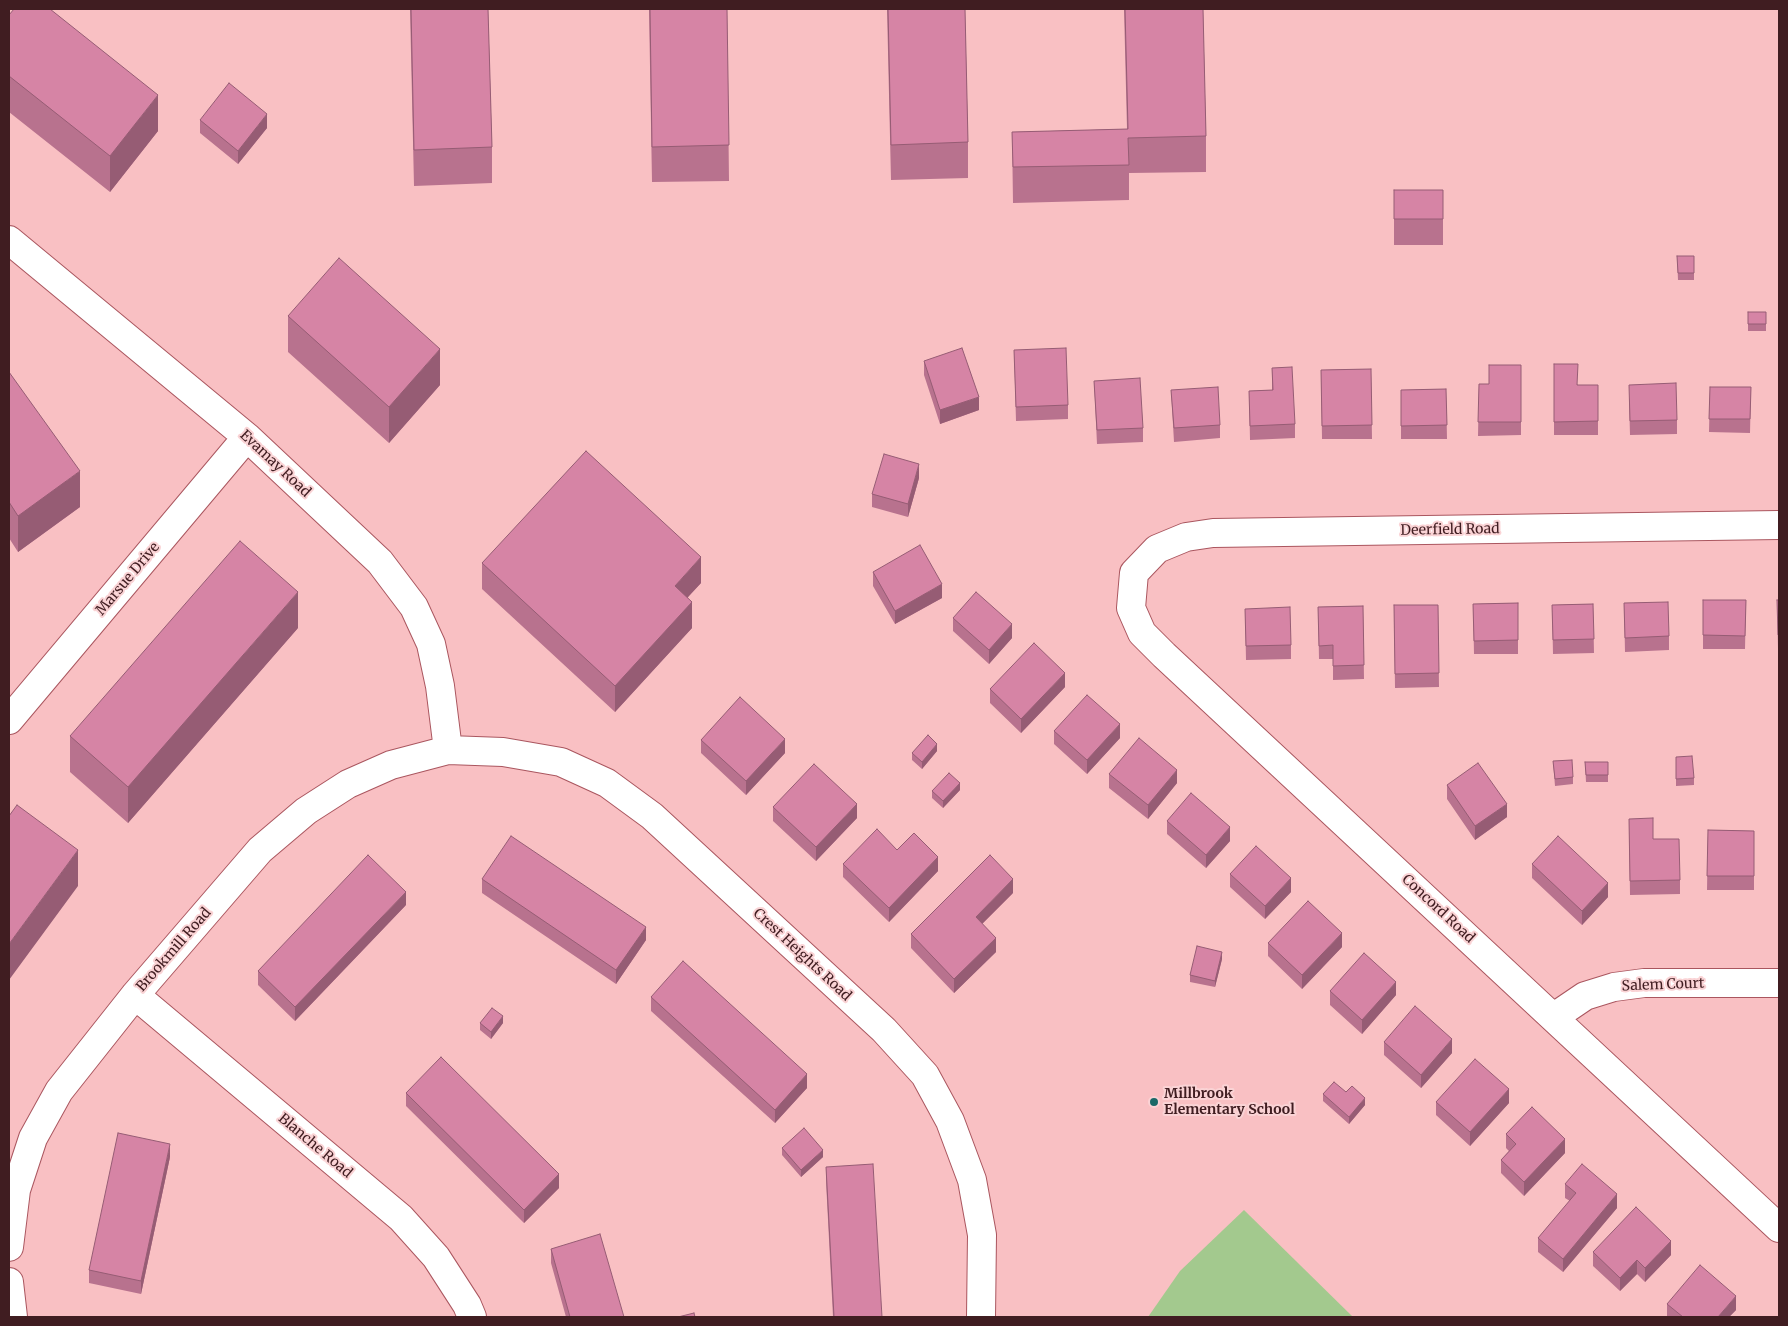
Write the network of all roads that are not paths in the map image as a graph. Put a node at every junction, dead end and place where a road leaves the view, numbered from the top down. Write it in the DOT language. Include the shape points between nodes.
graph roads {
  1 [pos="9,240"];
  2 [pos="247,437"];
  3 [pos="1779,526"];
  4 [pos="1134,573"];
  5 [pos="9,720"];
  6 [pos="448,750"];
  7 [pos="1779,983"];
  8 [pos="135,995"];
  9 [pos="1554,1018"];
  10 [pos="1775,1216"];
  11 [pos="9,1247"];
  12 [pos="9,1282"];
  13 [pos="13,1317"];
  14 [pos="472,1317"];
  15 [pos="981,1317"];
  1 -- 2 [label="street, Evamay Road"];
  2 -- 5 [label="street, Marsue Drive"];
  2 -- 6 [label="street, Evamay Road" via="380,562 414,607 430,644 440,686"];
  3 -- 4 [label="street, Deerfield Road" via="1213,534 1186,537 1157,549"];
  4 -- 9 [label="street, Concord Road" via="1131,608 1142,633"];
  6 -- 8 [label="street, Brookmill Road" via="391,765 348,784 306,811 260,850"];
  6 -- 15 [label="street, Crest Heights Road" via="503,752 561,762 607,783 652,816 884,1030 925,1076 950,1121 972,1180 982,1235"];
  7 -- 9 [label="street, Salem Court" via="1644,983 1614,987 1585,996"];
  8 -- 11 [label="street, Brookmill Road" via="59,1091 33,1138 16,1190"];
  8 -- 14 [label="street, Blanche Road" via="401,1218 436,1257"];
  9 -- 10 [label="street, Concord Road"];
  12 -- 13 [label="street"];
}
